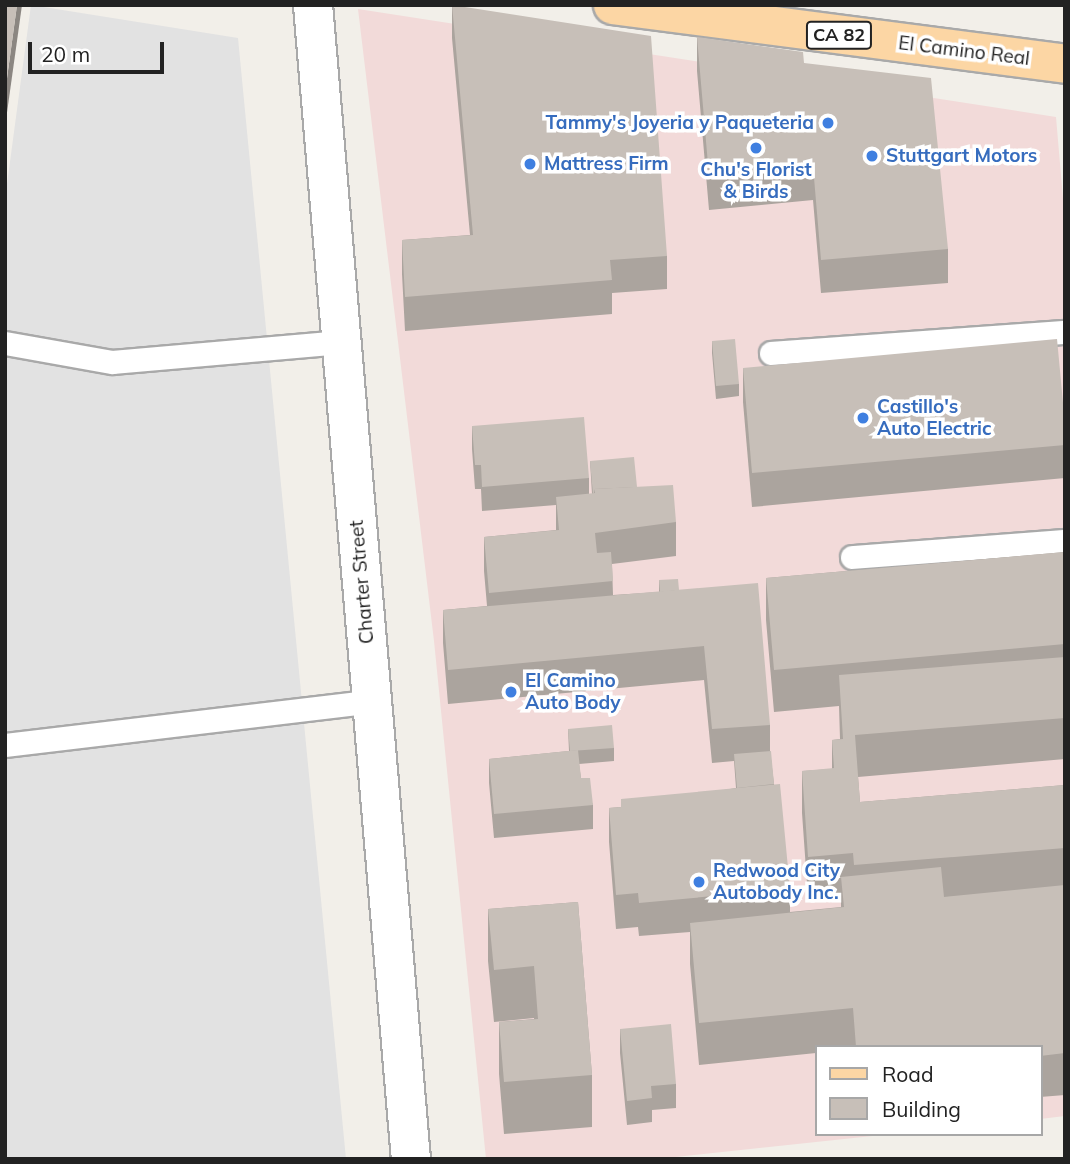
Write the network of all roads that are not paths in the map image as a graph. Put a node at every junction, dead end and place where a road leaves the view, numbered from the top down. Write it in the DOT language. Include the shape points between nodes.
graph roads {
  1 [pos="313,5"];
  2 [pos="613,5"];
  3 [pos="1065,64"];
  4 [pos="1065,332"];
  5 [pos="341,342"];
  6 [pos="5,343"];
  7 [pos="771,353"];
  8 [pos="1065,541"];
  9 [pos="852,558"];
  10 [pos="372,701"];
  11 [pos="5,745"];
  12 [pos="411,1159"];
  1 -- 5 [label="street, Charter Street"];
  2 -- 3 [label="main road, El Camino Real / CA 82"];
  4 -- 7 [label="lane"];
  5 -- 6 [label="lane" via="112,362"];
  5 -- 10 [label="street, Charter Street"];
  8 -- 9 [label="lane"];
  10 -- 11 [label="lane"];
  10 -- 12 [label="street, Charter Street"];
}
